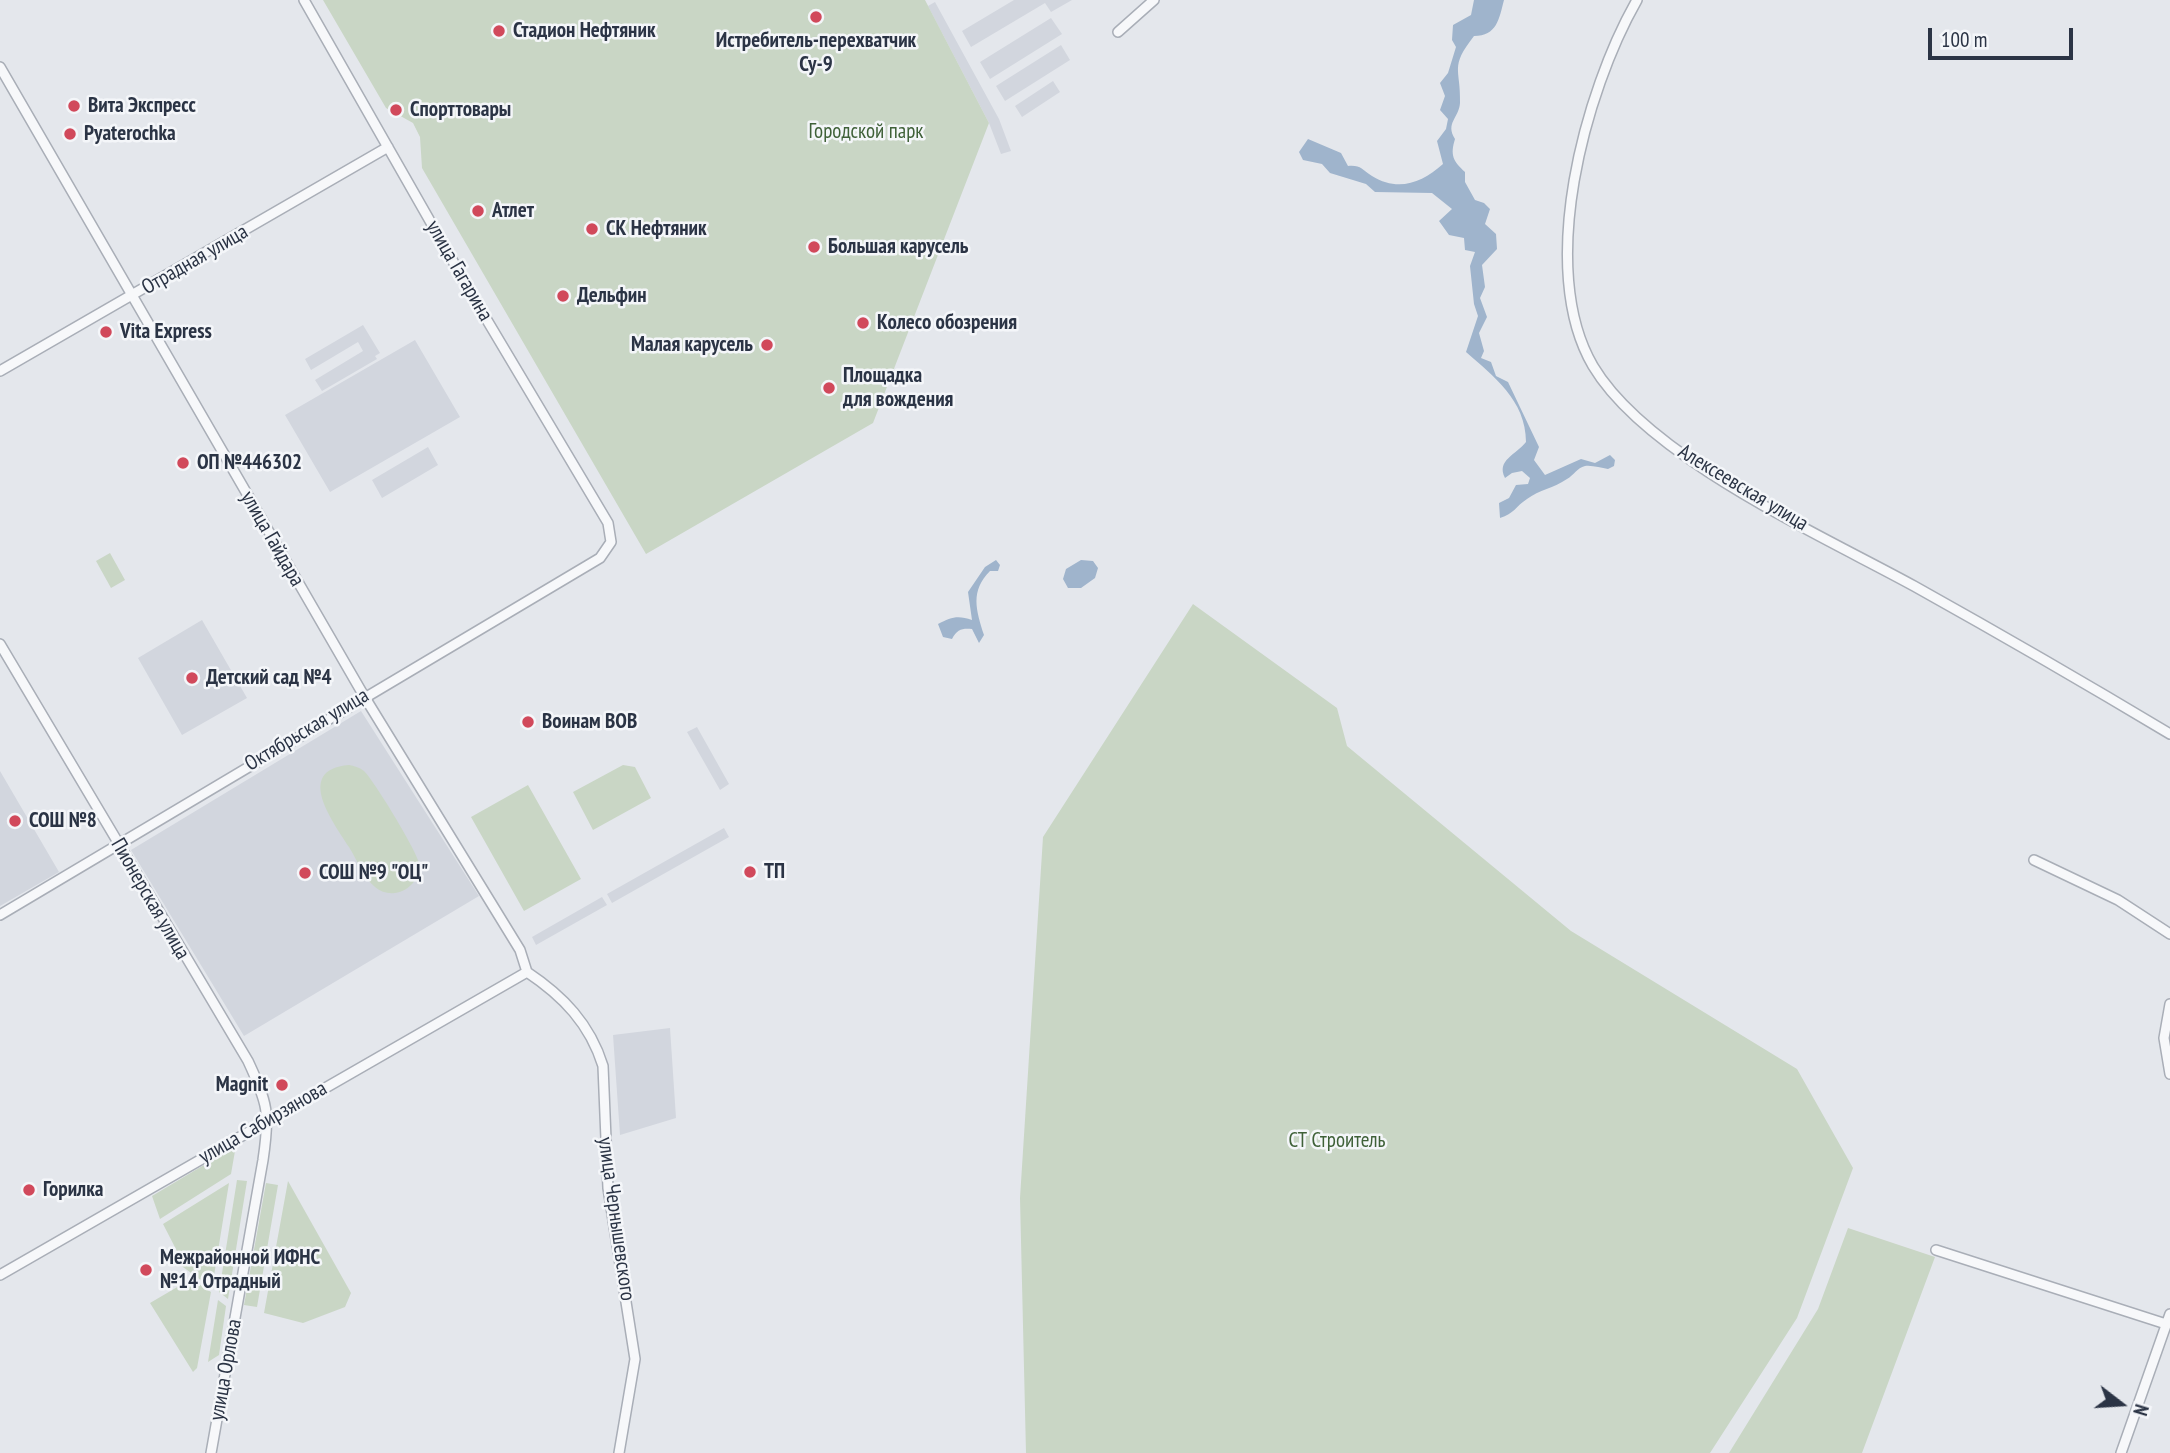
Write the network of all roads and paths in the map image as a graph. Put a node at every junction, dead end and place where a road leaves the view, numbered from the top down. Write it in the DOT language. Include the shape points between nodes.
graph roads {
  1 [pos="304,0"];
  2 [pos="1154,0"];
  3 [pos="1637,0"];
  4 [pos="1118,32"];
  5 [pos="0,68"];
  6 [pos="388,147"];
  7 [pos="132,297"];
  8 [pos="0,371"];
  9 [pos="611,542"];
  10 [pos="0,644"];
  11 [pos="363,696"];
  12 [pos="2170,734"];
  13 [pos="117,843"];
  14 [pos="2034,860"];
  15 [pos="0,915"];
  16 [pos="2170,934"];
  17 [pos="527,972"];
  18 [pos="2170,1004"];
  19 [pos="2170,1074"];
  20 [pos="269,1120"];
  21 [pos="1936,1250"];
  22 [pos="0,1275"];
  23 [pos="2170,1314"];
  24 [pos="2166,1324"];
  25 [pos="211,1453"];
  26 [pos="619,1453"];
  27 [pos="2121,1453"];
  1 -- 6 [label="street, улица Гагарина"];
  2 -- 4 [label="street"];
  3 -- 12 [label="street, Алексеевская улица" via="1591,106 1572,198 1573,303 1584,346 1604,381 1665,439 1720,480 2046,659"];
  5 -- 7 [label="street, улица Гайдара"];
  6 -- 7 [label="street, Отрадная улица"];
  6 -- 9 [label="street, улица Гагарина" via="608,523"];
  7 -- 8 [label="street, Отрадная улица"];
  7 -- 11 [label="street, улица Гайдара"];
  9 -- 11 [label="street, Октябрьская улица" via="600,558"];
  10 -- 13 [label="street, Пионерская улица"];
  11 -- 13 [label="street, Октябрьская улица"];
  11 -- 17 [label="street, улица Гайдара" via="499,914"];
  13 -- 15 [label="street, Октябрьская улица"];
  13 -- 20 [label="street, Пионерская улица" via="248,1061"];
  14 -- 16 [label="street" via="2118,900"];
  17 -- 20 [label="street, улица Сабирзянова"];
  17 -- 26 [label="street, улица Чернышевского" via="554,990 578,1016 603,1066 608,1188 635,1359"];
  18 -- 19 [label="street" via="2164,1038"];
  20 -- 22 [label="street, улица Сабирзянова"];
  20 -- 25 [label="street, улица Орлова"];
  21 -- 24 [label="street"];
  23 -- 24 [label="street"];
  24 -- 27 [label="street"];
}
